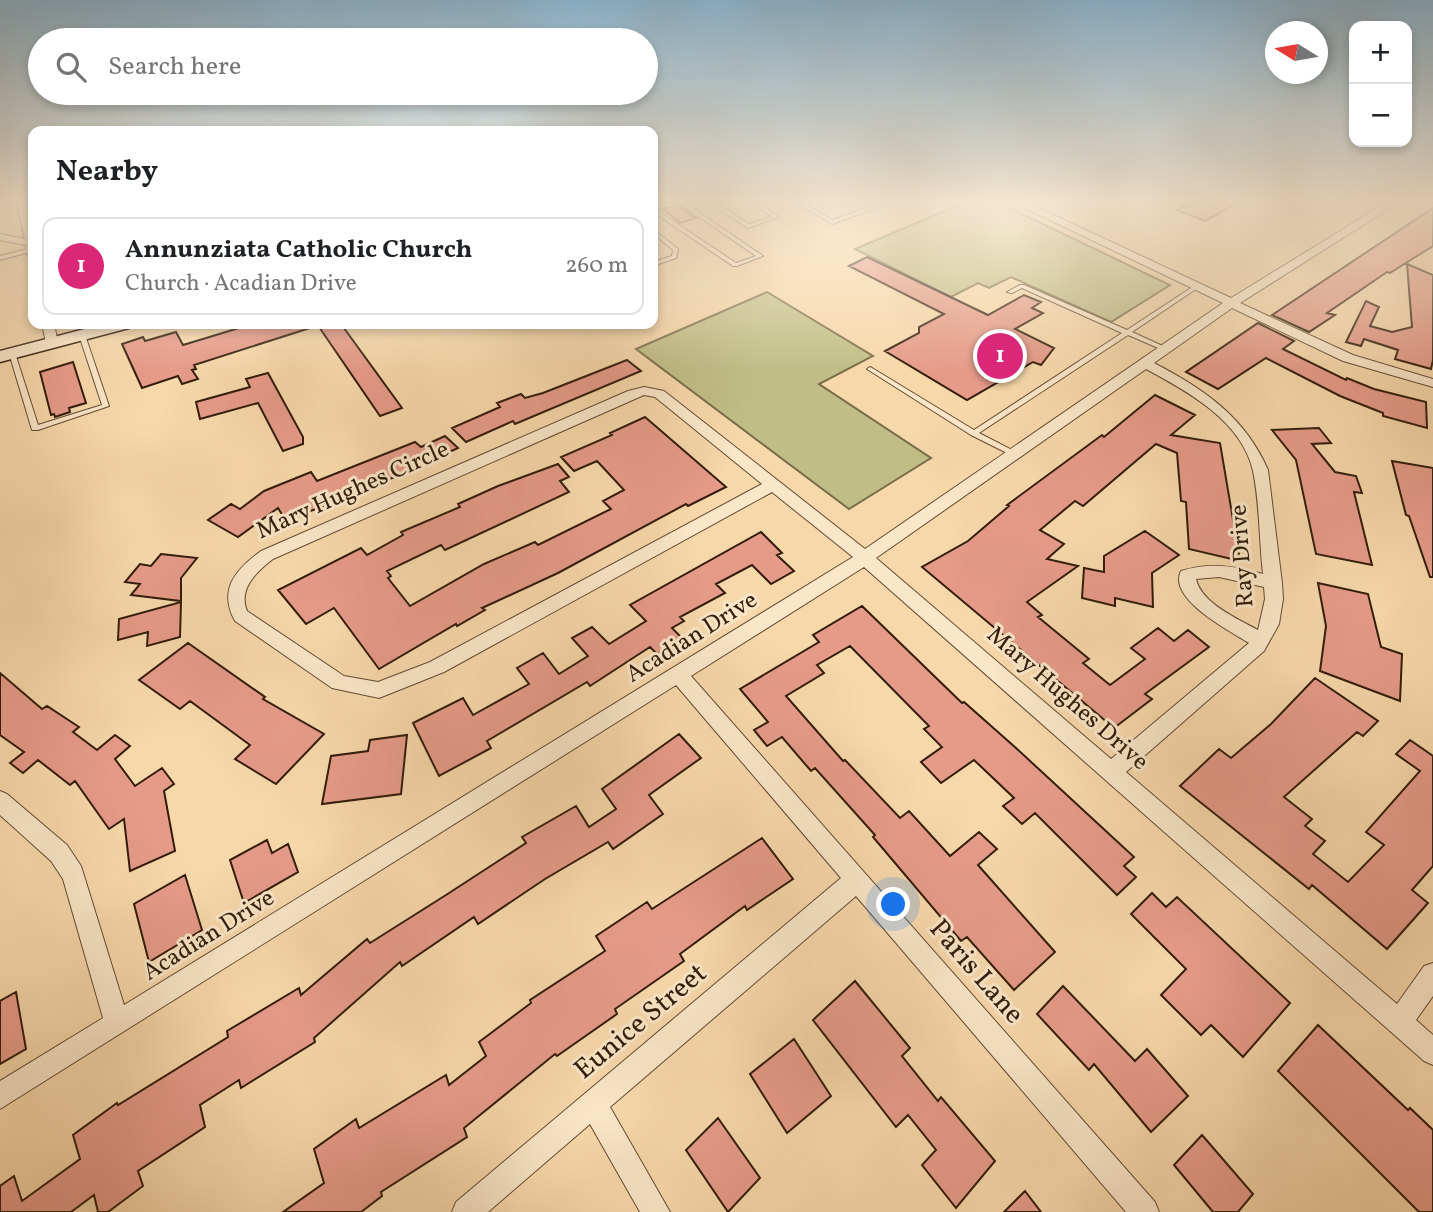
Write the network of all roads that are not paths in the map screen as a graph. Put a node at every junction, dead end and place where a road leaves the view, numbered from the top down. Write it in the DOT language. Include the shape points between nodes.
graph roads {
  1 [pos="724,258"];
  2 [pos="756,258"];
  3 [pos="1135,258"];
  4 [pos="1305,258"];
  5 [pos="1196,286"];
  6 [pos="1010,292"];
  7 [pos="1231,303"];
  8 [pos="49,329"];
  9 [pos="104,329"];
  10 [pos="1126,332"];
  11 [pos="82,335"];
  12 [pos="52,343"];
  13 [pos="1165,348"];
  14 [pos="3,353"];
  15 [pos="1145,363"];
  16 [pos="870,369"];
  17 [pos="1433,383"];
  18 [pos="659,394"];
  19 [pos="974,433"];
  20 [pos="1015,455"];
  21 [pos="773,485"];
  22 [pos="865,558"];
  23 [pos="1273,583"];
  24 [pos="1261,641"];
  25 [pos="679,675"];
  26 [pos="1111,772"];
  27 [pos="0,801"];
  28 [pos="857,880"];
  29 [pos="1433,975"];
  30 [pos="117,1022"];
  31 [pos="1399,1022"];
  32 [pos="1433,1052"];
  33 [pos="0,1096"];
  34 [pos="594,1104"];
  35 [pos="466,1212"];
  36 [pos="656,1212"];
  37 [pos="1145,1212"];
  1 -- 2 [label="lane" via="735,265"];
  3 -- 5 [label="street"];
  4 -- 7 [label="street, Acadian Drive"];
  5 -- 7 [label="street"];
  5 -- 10 [label="lane"];
  6 -- 10 [label="lane" via="1021,286"];
  7 -- 13 [label="street, Acadian Drive"];
  7 -- 17 [label="street" via="1348,358"];
  8 -- 12 [label="street"];
  9 -- 11 [label="main road"];
  10 -- 13 [label="lane"];
  10 -- 19 [label="lane"];
  11 -- 12 [label="main road"];
  11 -- 14 [label="lane" via="106,406 35,428"];
  12 -- 14 [label="main road"];
  13 -- 15 [label="street, Acadian Drive"];
  15 -- 20 [label="street, Acadian Drive"];
  15 -- 23 [label="street, Ray Drive" via="1212,403 1254,452"];
  16 -- 19 [label="lane"];
  18 -- 21 [label="street, Mary Hughes Drive"];
  18 -- 21 [label="street, Mary Hughes Circle" via="633,394 267,555 243,577 235,595 237,610 339,682 379,690 437,667"];
  19 -- 20 [label="lane"];
  20 -- 22 [label="street, Acadian Drive"];
  21 -- 22 [label="street, Mary Hughes Drive"];
  22 -- 25 [label="street, Acadian Drive"];
  22 -- 26 [label="street, Mary Hughes Drive"];
  23 -- 24 [label="street, Ray Drive" via="1270,624"];
  23 -- 24 [label="street" via="1213,569 1188,575 1191,593"];
  24 -- 26 [label="street, Ray Drive"];
  25 -- 28 [label="street, Paris Lane"];
  25 -- 30 [label="street, Acadian Drive"];
  26 -- 31 [label="street, Mary Hughes Drive"];
  27 -- 30 [label="street" via="59,853 73,874"];
  28 -- 34 [label="street, Eunice Street"];
  28 -- 37 [label="street, Paris Lane"];
  29 -- 31 [label="street"];
  30 -- 33 [label="street, Acadian Drive"];
  31 -- 32 [label="street, Mary Hughes Drive"];
  34 -- 35 [label="street, Eunice Street"];
  34 -- 36 [label="street"];
}
